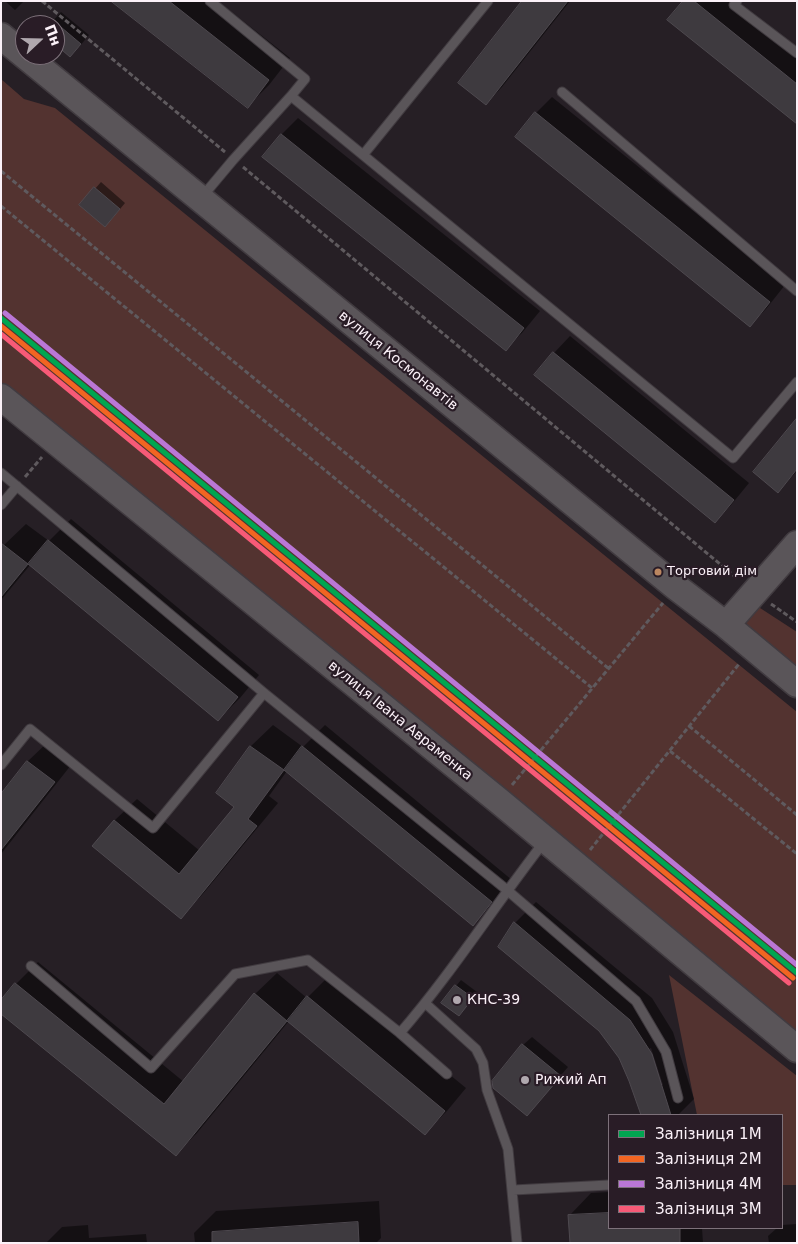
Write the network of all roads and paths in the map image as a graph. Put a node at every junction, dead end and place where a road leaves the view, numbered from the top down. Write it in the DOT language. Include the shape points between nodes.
graph roads {
  1 [pos="42,1"];
  2 [pos="210,1"];
  3 [pos="488,1"];
  4 [pos="737,1"];
  5 [pos="1,36"];
  6 [pos="797,53"];
  7 [pos="562,92"];
  8 [pos="291,96"];
  9 [pos="363,155"];
  10 [pos="233,160"];
  11 [pos="1,171"];
  12 [pos="200,200"];
  13 [pos="1,206"];
  14 [pos="797,291"];
  15 [pos="797,382"];
  16 [pos="1,397"];
  17 [pos="55,441"];
  18 [pos="1,473"];
  19 [pos="17,486"];
  20 [pos="1,505"];
  21 [pos="797,544"];
  22 [pos="676,587"];
  23 [pos="755,593"];
  24 [pos="797,622"];
  25 [pos="726,625"];
  26 [pos="752,647"];
  27 [pos="608,668"];
  28 [pos="797,684"];
  29 [pos="592,688"];
  30 [pos="264,693"];
  31 [pos="689,726"];
  32 [pos="670,751"];
  33 [pos="1,765"];
  34 [pos="499,801"];
  35 [pos="797,815"];
  36 [pos="545,840"];
  37 [pos="797,854"];
  38 [pos="576,866"];
  39 [pos="507,890"];
  40 [pos="31,966"];
  41 [pos="425,1003"];
  42 [pos="400,1033"];
  43 [pos="797,1049"];
  44 [pos="447,1074"];
  45 [pos="678,1098"];
  46 [pos="608,1184"];
  47 [pos="512,1190"];
  48 [pos="517,1243"];
  1 -- 10 [label="path"];
  2 -- 8 [label="lane" via="305,79"];
  3 -- 9 [label="lane"];
  4 -- 6 [label="lane" via="734,4"];
  5 -- 12 [label="street, вулиця Космонавтів"];
  7 -- 14 [label="lane"];
  8 -- 9 [label="lane"];
  8 -- 10 [label="lane"];
  9 -- 15 [label="lane" via="733,458"];
  10 -- 12 [label="lane"];
  10 -- 23 [label="path"];
  11 -- 27 [label="path"];
  12 -- 22 [label="street, вулиця Космонавтів"];
  13 -- 29 [label="path"];
  16 -- 17 [label="street, вулиця Івана Авраменка"];
  17 -- 19 [label="path"];
  17 -- 34 [label="street, вулиця Івана Авраменка"];
  18 -- 19 [label="lane"];
  19 -- 20 [label="lane"];
  19 -- 30 [label="lane"];
  21 -- 23 [label="street"];
  22 -- 25 [label="street, вулиця Космонавтів"];
  22 -- 27 [label="path"];
  23 -- 24 [label="path"];
  23 -- 25 [label="street"];
  25 -- 26 [label="street, вулиця Космонавтів"];
  26 -- 28 [label="street, вулиця Космонавтів"];
  26 -- 31 [label="path"];
  27 -- 29 [label="path"];
  29 -- 34 [label="path"];
  30 -- 33 [label="lane" via="153,828 30,729"];
  30 -- 39 [label="lane"];
  31 -- 32 [label="path"];
  31 -- 35 [label="path"];
  32 -- 37 [label="path"];
  32 -- 38 [label="path"];
  34 -- 36 [label="street, вулиця Івана Авраменка"];
  36 -- 38 [label="street, вулиця Івана Авраменка"];
  36 -- 39 [label="lane"];
  38 -- 43 [label="street, вулиця Івана Авраменка"];
  39 -- 41 [label="lane"];
  39 -- 45 [label="lane" via="636,1001 666,1052"];
  40 -- 42 [label="lane" via="151,1068 235,974 308,960"];
  41 -- 42 [label="lane"];
  41 -- 47 [label="lane" via="476,1049 483,1063 487,1090 508,1149"];
  42 -- 44 [label="lane"];
  46 -- 47 [label="lane"];
  47 -- 48 [label="lane"];
}
